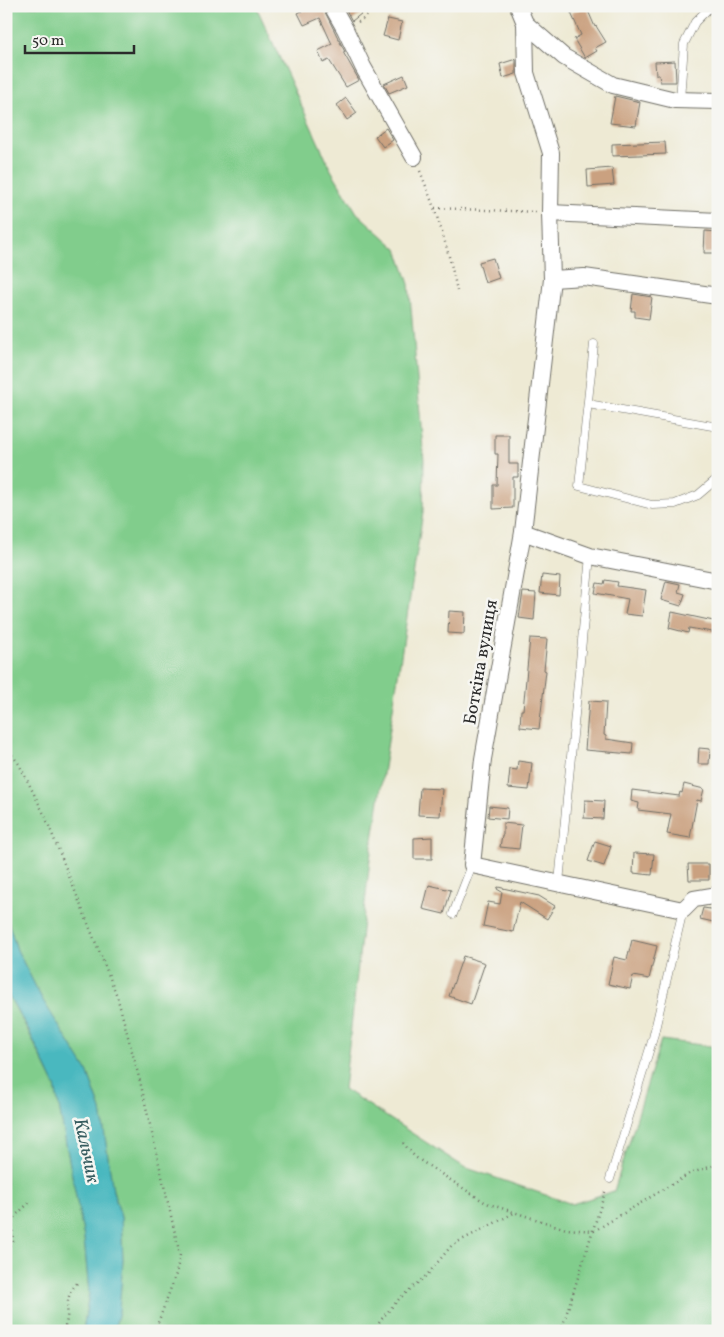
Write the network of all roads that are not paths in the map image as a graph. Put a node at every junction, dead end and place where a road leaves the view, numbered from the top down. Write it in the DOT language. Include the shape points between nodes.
graph roads {
  1 [pos="332,6"];
  2 [pos="518,6"];
  3 [pos="711,6"];
  4 [pos="525,23"];
  5 [pos="680,100"];
  6 [pos="718,101"];
  7 [pos="414,157"];
  8 [pos="550,213"];
  9 [pos="718,221"];
  10 [pos="552,279"];
  11 [pos="718,296"];
  12 [pos="594,344"];
  13 [pos="588,404"];
  14 [pos="718,427"];
  15 [pos="718,478"];
  16 [pos="523,532"];
  17 [pos="590,556"];
  18 [pos="718,581"];
  19 [pos="472,865"];
  20 [pos="559,883"];
  21 [pos="718,895"];
  22 [pos="683,910"];
  23 [pos="453,914"];
  24 [pos="610,1179"];
  1 -- 7 [label="street"];
  2 -- 4 [label="street"];
  3 -- 5 [label="lane" via="695,22 684,44"];
  4 -- 5 [label="street" via="564,58 613,85"];
  4 -- 8 [label="street, Боткіна вулиця" via="526,73 551,154"];
  5 -- 6 [label="street"];
  8 -- 9 [label="street"];
  8 -- 10 [label="street, Боткіна вулиця"];
  10 -- 11 [label="street" via="584,277"];
  10 -- 16 [label="street, Боткіна вулиця"];
  12 -- 13 [label="lane"];
  13 -- 14 [label="lane"];
  13 -- 15 [label="lane" via="580,486 652,505 675,504 698,495"];
  16 -- 17 [label="street"];
  16 -- 19 [label="street, Боткіна вулиця" via="483,759"];
  17 -- 18 [label="street"];
  17 -- 20 [label="lane"];
  19 -- 20 [label="street"];
  19 -- 23 [label="lane"];
  20 -- 22 [label="street"];
  21 -- 22 [label="street" via="694,899"];
  22 -- 24 [label="lane" via="653,1038"];
}
